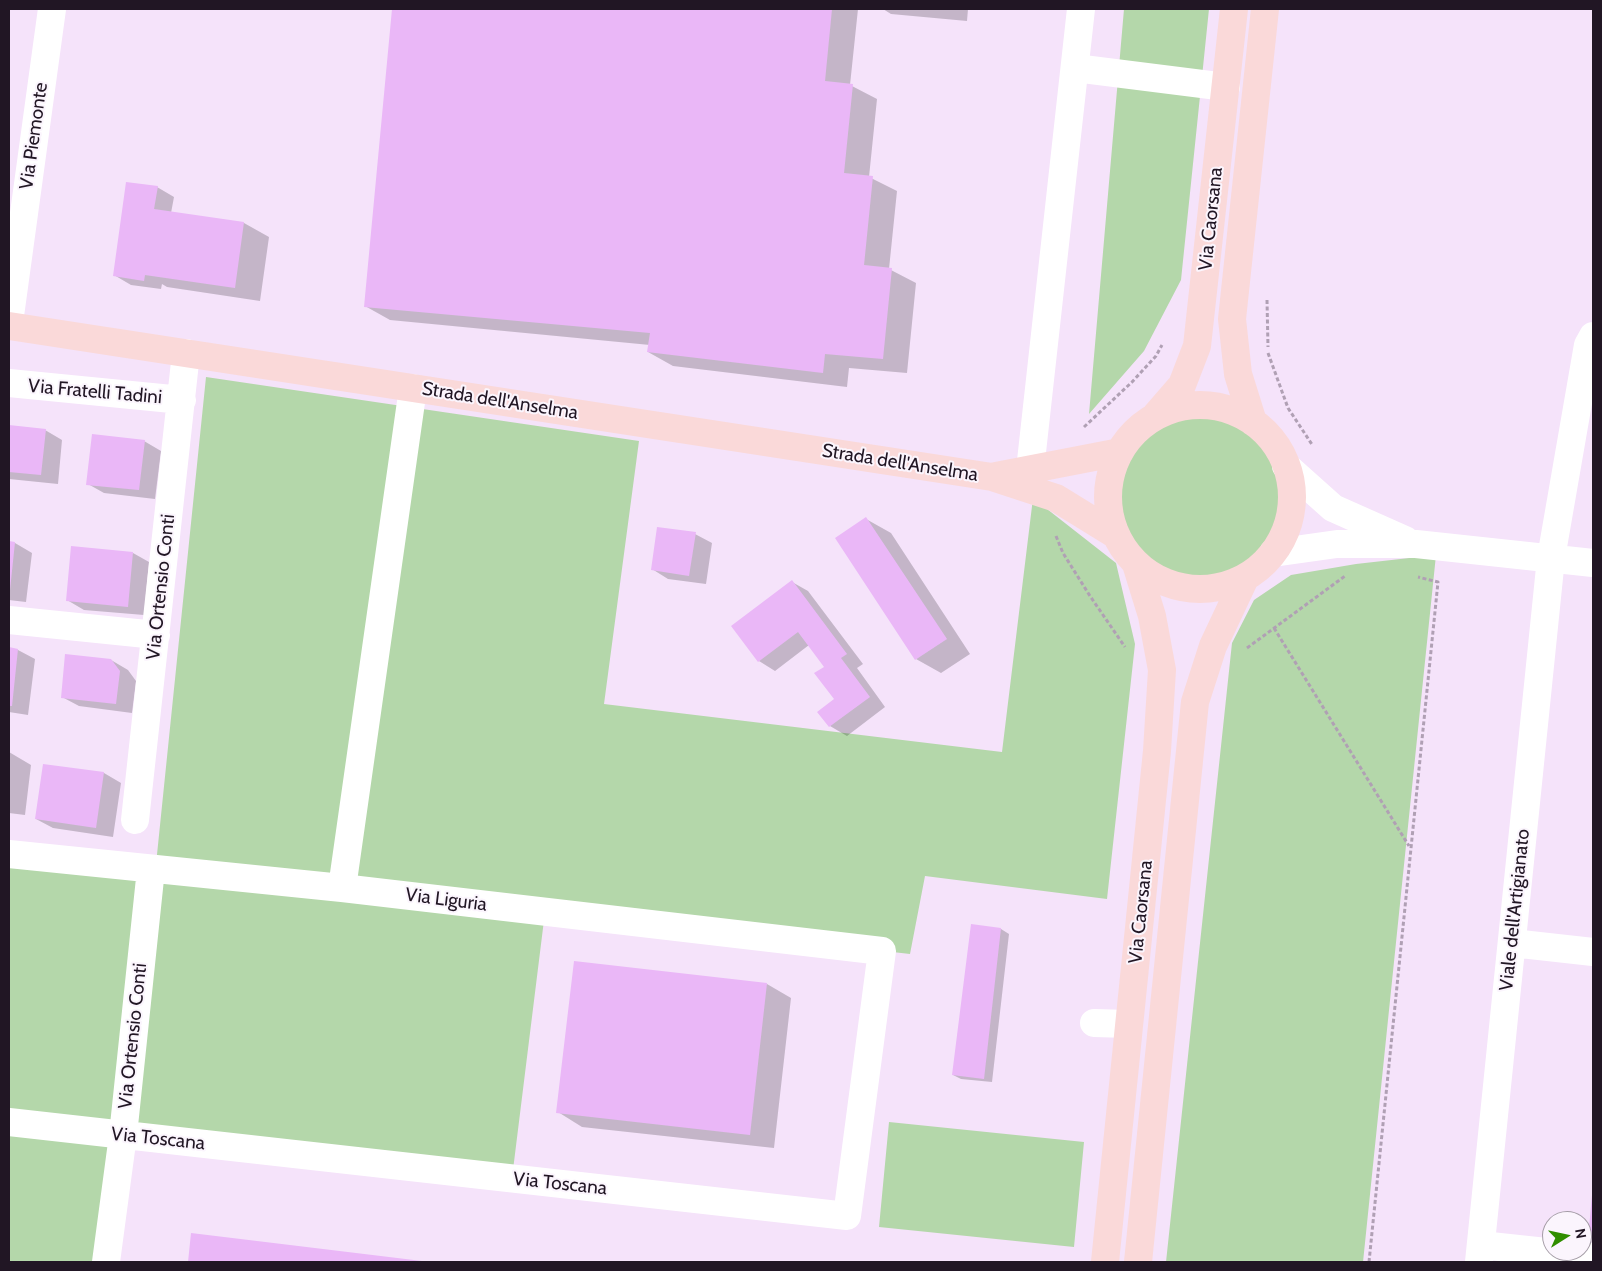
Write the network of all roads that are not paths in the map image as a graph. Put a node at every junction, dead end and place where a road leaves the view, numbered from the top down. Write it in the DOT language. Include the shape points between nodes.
graph roads {
  1 [pos="52,9"];
  2 [pos="1081,9"];
  3 [pos="1234,9"];
  4 [pos="1265,9"];
  5 [pos="1075,68"];
  6 [pos="1226,87"];
  7 [pos="9,324"];
  8 [pos="1593,336"];
  9 [pos="186,353"];
  10 [pos="9,383"];
  11 [pos="413,388"];
  12 [pos="182,400"];
  13 [pos="1155,417"];
  14 [pos="1253,422"];
  15 [pos="1120,452"];
  16 [pos="1286,466"];
  17 [pos="1030,470"];
  18 [pos="992,477"];
  19 [pos="1116,535"];
  20 [pos="1416,544"];
  21 [pos="1273,553"];
  22 [pos="1551,558"];
  23 [pos="1593,563"];
  24 [pos="1136,564"];
  25 [pos="1245,578"];
  26 [pos="9,620"];
  27 [pos="156,635"];
  28 [pos="135,820"];
  29 [pos="9,854"];
  30 [pos="151,869"];
  31 [pos="342,888"];
  32 [pos="1512,943"];
  33 [pos="882,951"];
  34 [pos="1593,952"];
  35 [pos="1094,1022"];
  36 [pos="1129,1024"];
  37 [pos="9,1122"];
  38 [pos="123,1135"];
  39 [pos="1480,1253"];
  40 [pos="1593,1257"];
  41 [pos="106,1262"];
  42 [pos="1105,1262"];
  43 [pos="1138,1262"];
  1 -- 7 [label="street, Via Piemonte"];
  2 -- 5 [label="street"];
  3 -- 6 [label="main road, Via Caorsana"];
  4 -- 14 [label="main road, Via Caorsana" via="1232,319 1238,374"];
  5 -- 6 [label="street"];
  5 -- 17 [label="street"];
  6 -- 13 [label="main road, Via Caorsana" via="1197,346 1182,385"];
  7 -- 9 [label="main road, Strada dell'Anselma"];
  8 -- 22 [label="street, Viale dell'Artigianato" via="1588,345"];
  9 -- 11 [label="main road, Strada dell'Anselma"];
  9 -- 12 [label="street, Via Ortensio Conti"];
  10 -- 12 [label="street, Via Fratelli Tadini"];
  11 -- 18 [label="main road, Strada dell'Anselma"];
  11 -- 31 [label="street"];
  12 -- 27 [label="street, Via Ortensio Conti"];
  13 -- 14 [label="main road" via="1179,407 1204,405 1230,410"];
  13 -- 15 [label="main road" via="1134,432"];
  14 -- 16 [label="main road" via="1274,441"];
  15 -- 17 [label="main road, Strada dell'Anselma"];
  15 -- 19 [label="main road" via="1110,479 1108,508"];
  16 -- 20 [label="street" via="1333,508"];
  16 -- 21 [label="main road" via="1292,496 1287,526"];
  17 -- 18 [label="main road, Strada dell'Anselma"];
  18 -- 19 [label="main road, Strada dell'Anselma" via="1056,498"];
  19 -- 24 [label="main road"];
  20 -- 21 [label="street" via="1347,544"];
  20 -- 22 [label="street"];
  21 -- 25 [label="main road"];
  22 -- 23 [label="street"];
  22 -- 32 [label="street, Viale dell'Artigianato"];
  24 -- 25 [label="main road" via="1160,581 1188,589 1217,588"];
  24 -- 36 [label="main road, Via Caorsana" via="1152,616 1162,670"];
  25 -- 43 [label="main road, Via Caorsana" via="1208,660 1195,702"];
  26 -- 27 [label="street"];
  27 -- 28 [label="street, Via Ortensio Conti"];
  29 -- 30 [label="street, Via Liguria"];
  30 -- 31 [label="street, Via Liguria"];
  30 -- 38 [label="street, Via Ortensio Conti"];
  31 -- 33 [label="street, Via Liguria"];
  32 -- 34 [label="street"];
  32 -- 39 [label="street, Viale dell'Artigianato"];
  33 -- 38 [label="street, Via Toscana" via="847,1216"];
  35 -- 36 [label="street"];
  36 -- 42 [label="main road, Via Caorsana"];
  37 -- 38 [label="street, Via Toscana"];
  38 -- 41 [label="street, Via Ortensio Conti"];
  39 -- 40 [label="street"];
}
